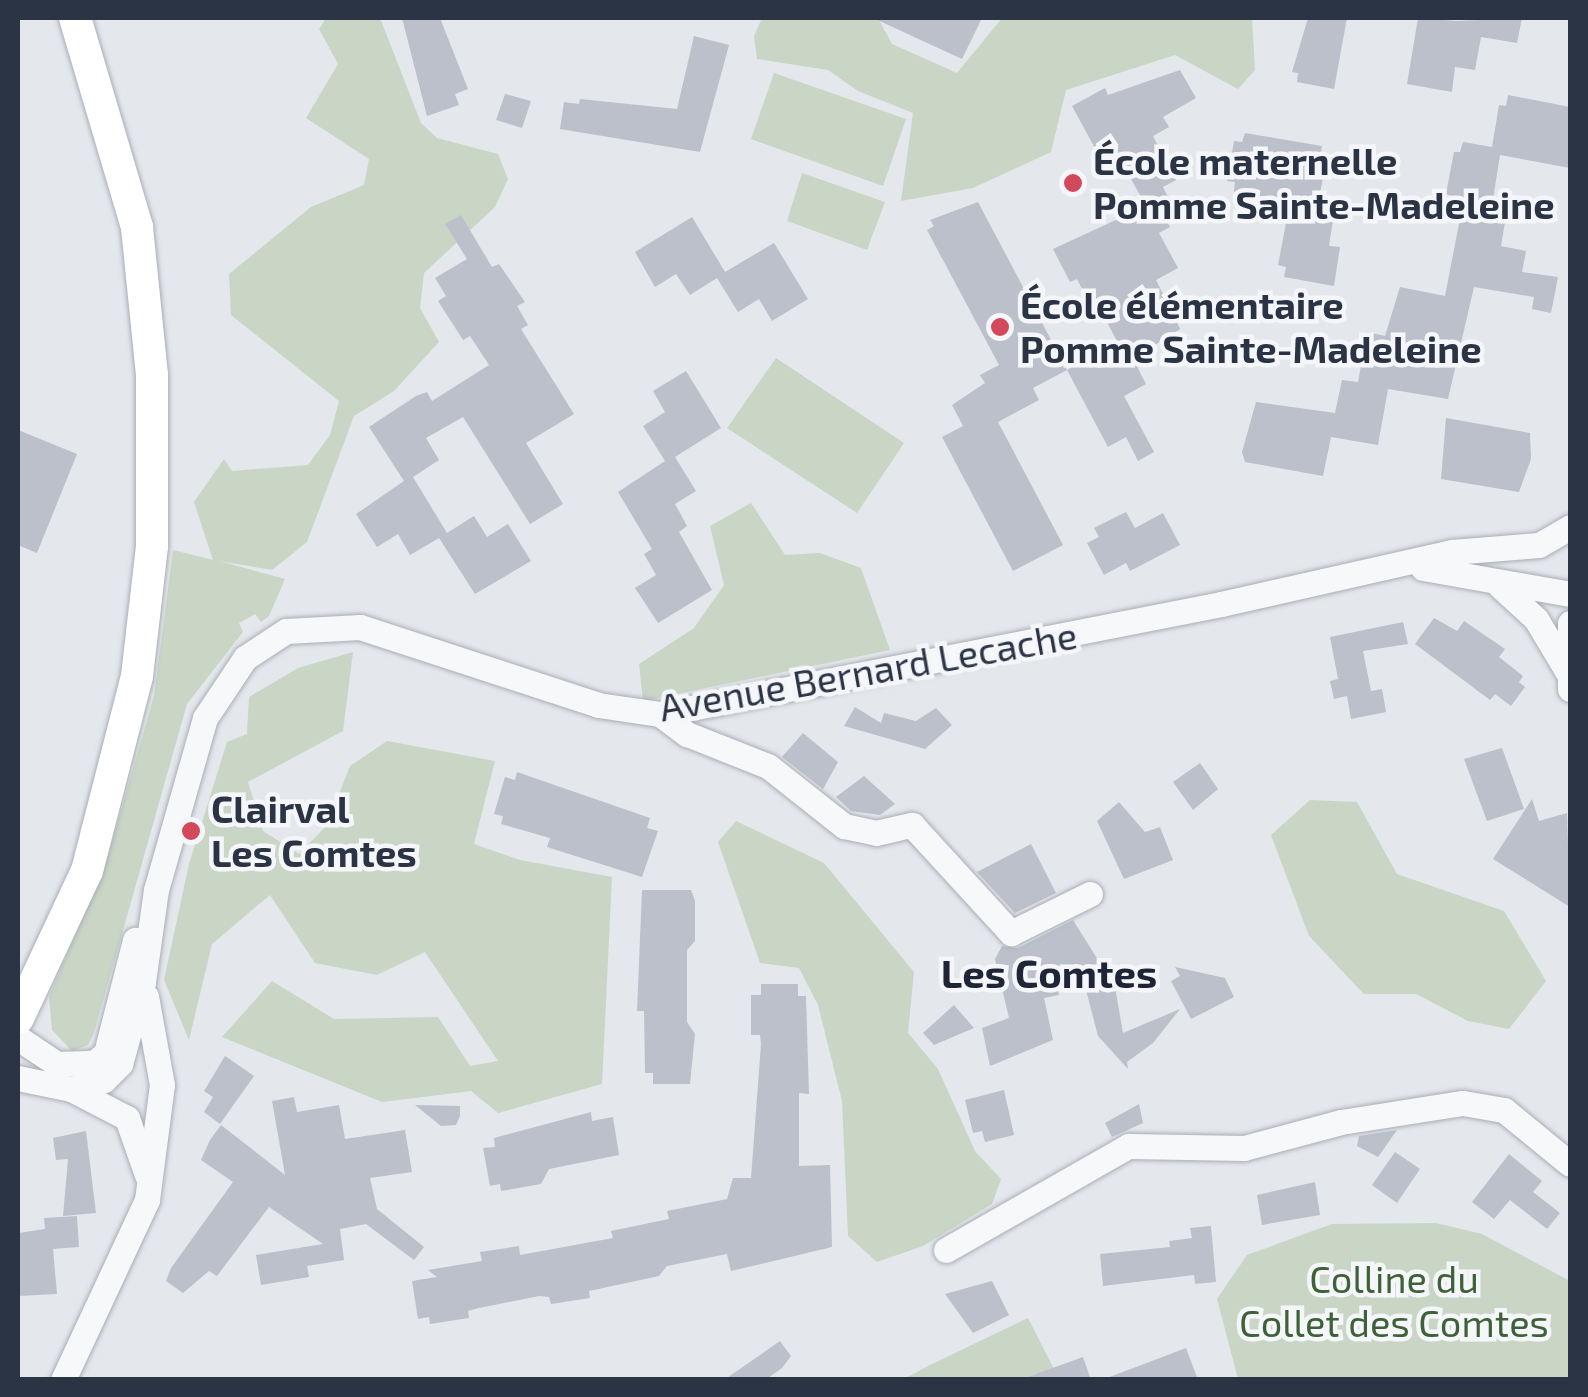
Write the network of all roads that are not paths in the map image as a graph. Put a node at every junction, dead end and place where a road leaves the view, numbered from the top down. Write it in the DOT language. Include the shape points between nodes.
graph roads {
  1 [pos="75,18"];
  2 [pos="1570,528"];
  3 [pos="1539,545"];
  4 [pos="1570,557"];
  5 [pos="1398,568"];
  6 [pos="1488,575"];
  7 [pos="1570,594"];
  8 [pos="1570,623"];
  9 [pos="1569,680"];
  10 [pos="660,714"];
  11 [pos="106,792"];
  12 [pos="156,890"];
  13 [pos="1090,894"];
  14 [pos="18,978"];
  15 [pos="143,982"];
  16 [pos="18,1018"];
  17 [pos="18,1038"];
  18 [pos="113,1058"];
  19 [pos="18,1078"];
  20 [pos="71,1089"];
  21 [pos="161,1112"];
  22 [pos="136,1132"];
  23 [pos="1570,1164"];
  24 [pos="150,1184"];
  25 [pos="946,1250"];
  26 [pos="62,1380"];
  1 -- 11 [label="main road" via="137,227 152,375 149,584 136,676"];
  2 -- 3 [label="street, Avenue Bernard Lecache"];
  3 -- 4 [label="street, Avenue Bernard Lecache"];
  3 -- 5 [label="street, Avenue Bernard Lecache" via="1452,552"];
  5 -- 6 [label="street, Avenue Bernard Lecache"];
  5 -- 10 [label="street, Avenue Bernard Lecache"];
  6 -- 7 [label="street, Avenue Bernard Lecache" via="1550,595"];
  6 -- 9 [label="street" via="1536,619"];
  8 -- 9 [label="street"];
  10 -- 12 [label="street, Avenue Bernard Lecache" via="598,706 360,627 286,632 245,658 218,692"];
  10 -- 13 [label="street" via="687,734 768,766 844,826 876,833 912,825 1011,933"];
  11 -- 14 [label="main road"];
  11 -- 16 [label="main road" via="87,871"];
  12 -- 15 [label="street, Avenue Bernard Lecache"];
  12 -- 18 [label="street, Avenue Bernard Lecache" via="139,923"];
  15 -- 18 [label="street, Avenue Bernard Lecache"];
  15 -- 21 [label="street"];
  17 -- 18 [label="street" via="66,1067"];
  18 -- 20 [label="street" via="104,1080"];
  18 -- 21 [label="street" via="146,1082"];
  18 -- 22 [label="street"];
  19 -- 20 [label="street"];
  20 -- 22 [label="street" via="105,1101"];
  21 -- 24 [label="street"];
  22 -- 24 [label="street"];
  23 -- 25 [label="street" via="1504,1110 1463,1103 1341,1122 1244,1148 1128,1146"];
  24 -- 26 [label="street" via="135,1232"];
}
